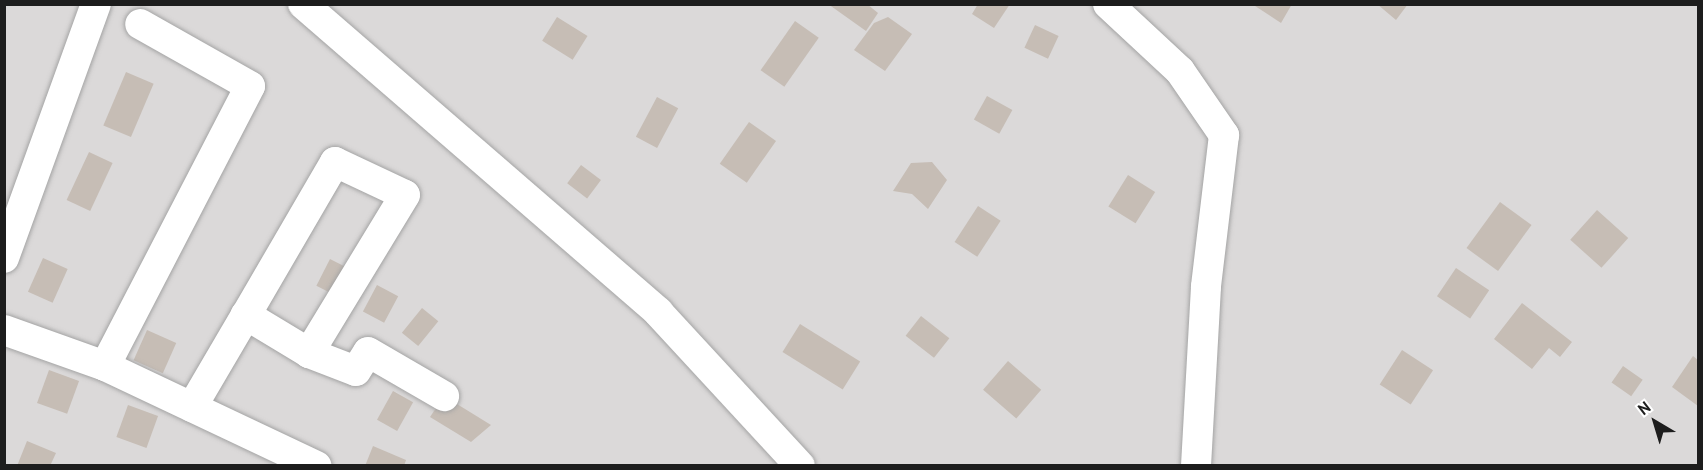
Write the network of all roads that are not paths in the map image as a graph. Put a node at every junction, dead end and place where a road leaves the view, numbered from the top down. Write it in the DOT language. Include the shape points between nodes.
graph roads {
  1 [pos="96,4"];
  2 [pos="303,4"];
  3 [pos="1108,4"];
  4 [pos="140,24"];
  5 [pos="4,258"];
  6 [pos="246,315"];
  7 [pos="4,330"];
  8 [pos="309,353"];
  9 [pos="105,366"];
  10 [pos="444,396"];
  11 [pos="192,407"];
  12 [pos="316,465"];
  13 [pos="800,465"];
  14 [pos="1196,465"];
  1 -- 5 [label="street"];
  2 -- 13 [label="street" via="658,312"];
  3 -- 14 [label="street" via="1180,71 1224,135 1206,287"];
  4 -- 9 [label="street" via="250,86"];
  6 -- 8 [label="street"];
  6 -- 8 [label="street" via="334,162 405,195"];
  6 -- 11 [label="street"];
  7 -- 9 [label="street"];
  8 -- 10 [label="street" via="356,371 368,352"];
  9 -- 11 [label="street"];
  11 -- 12 [label="street"];
}
